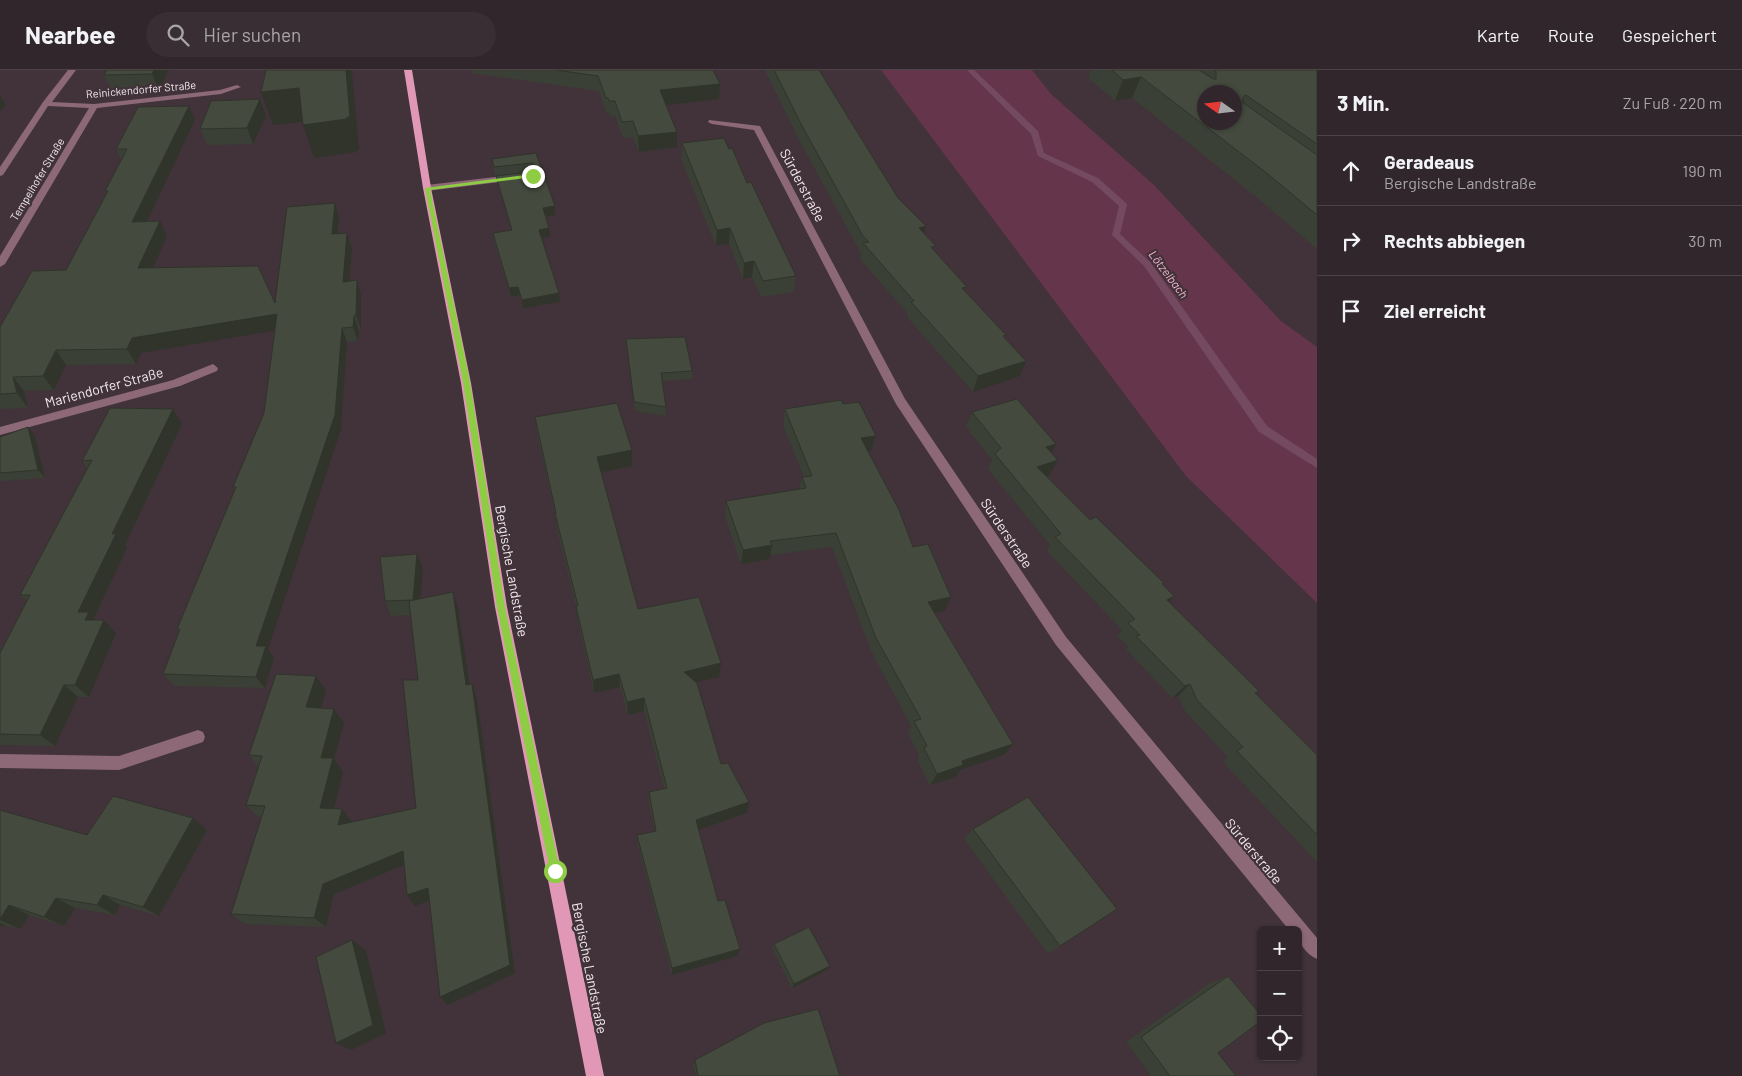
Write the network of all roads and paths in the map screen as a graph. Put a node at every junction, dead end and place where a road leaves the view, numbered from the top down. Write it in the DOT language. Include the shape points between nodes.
graph roads {
  1 [pos="72,70"];
  2 [pos="408,70"];
  3 [pos="237,86"];
  4 [pos="46,104"];
  5 [pos="94,106"];
  6 [pos="712,122"];
  7 [pos="0,173"];
  8 [pos="523,177"];
  9 [pos="427,188"];
  10 [pos="0,264"];
  11 [pos="213,368"];
  12 [pos="0,431"];
  13 [pos="198,737"];
  14 [pos="0,761"];
  15 [pos="1317,951"];
  16 [pos="595,1076"];
  1 -- 4 [label="street"];
  2 -- 9 [label="main road, Bergische Landstraße"];
  3 -- 5 [label="street, Reinickendorfer Straße" via="221,92"];
  4 -- 5 [label="street, Reinickendorfer Straße"];
  4 -- 7 [label="street"];
  5 -- 10 [label="street, Tempelhofer Straße"];
  6 -- 15 [label="street, Sürderstraße" via="757,128 900,401 1056,632"];
  8 -- 9 [label="street"];
  9 -- 16 [label="main road, Bergische Landstraße" via="466,382 501,607"];
  11 -- 12 [label="street, Mariendorfer Straße" via="176,383"];
  13 -- 14 [label="street" via="119,763"];
}
